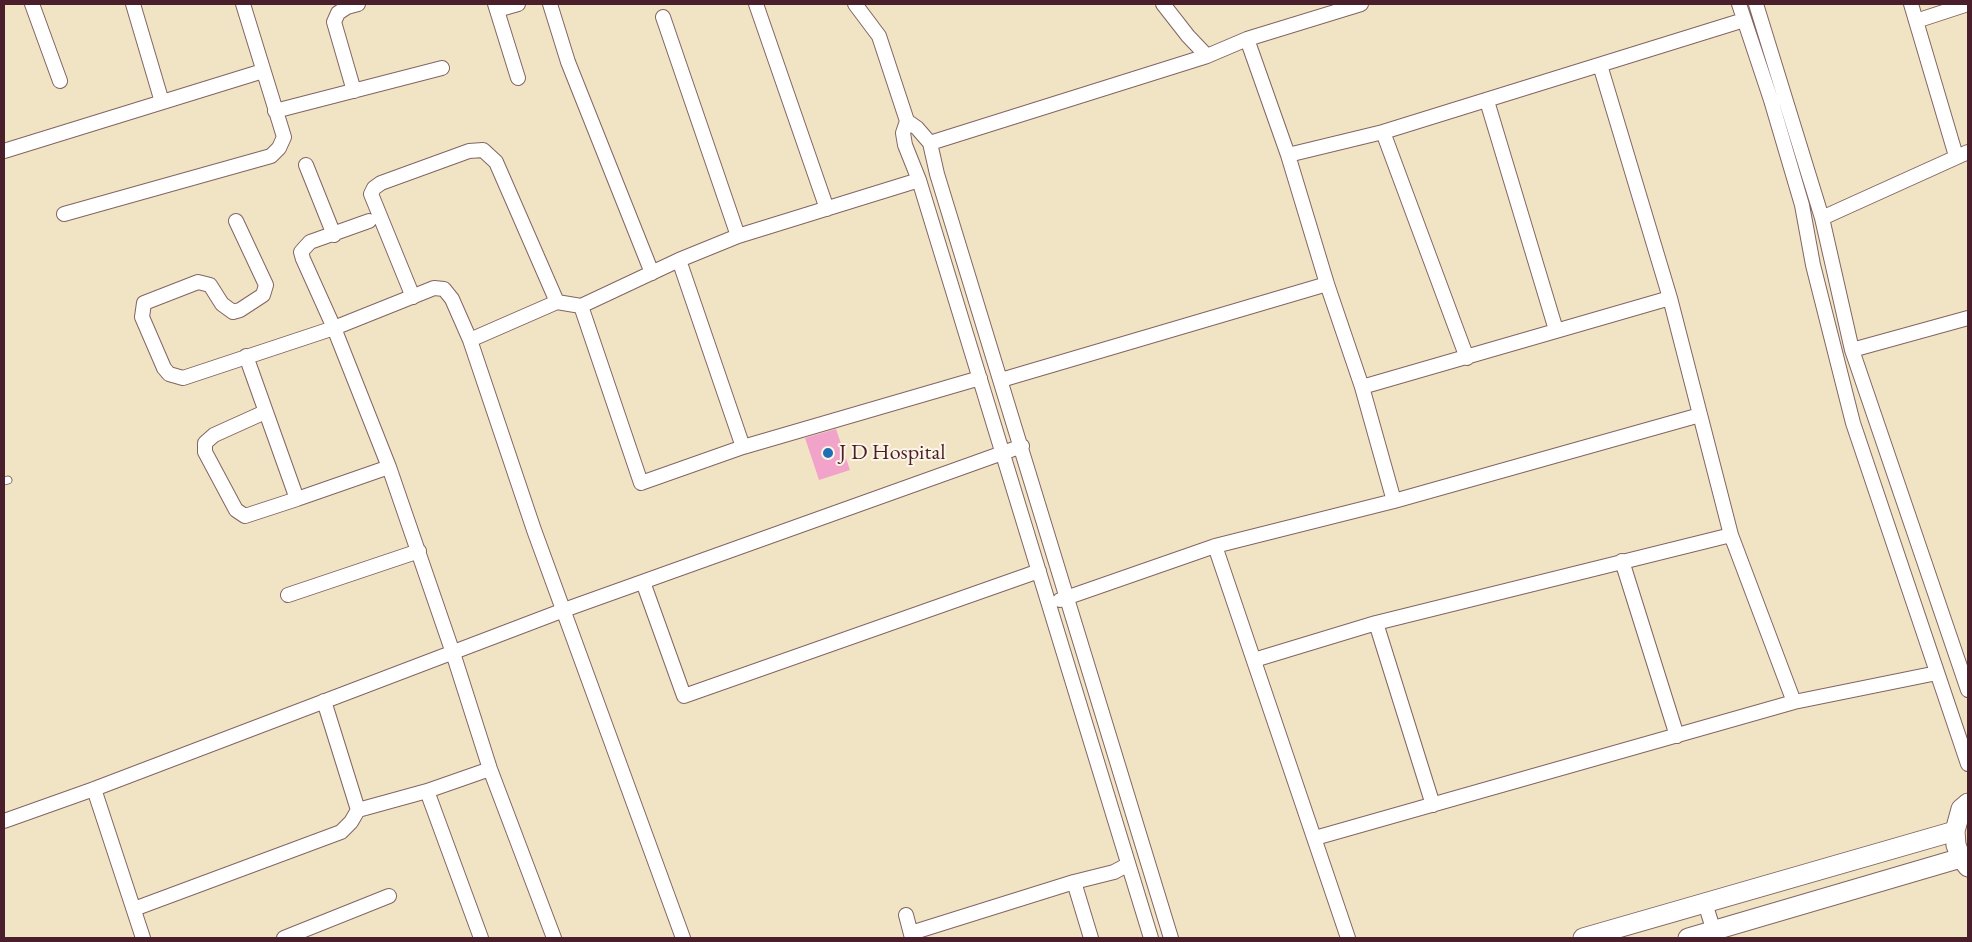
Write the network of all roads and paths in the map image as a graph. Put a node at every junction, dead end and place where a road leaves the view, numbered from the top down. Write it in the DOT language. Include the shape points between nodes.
graph roads {
  1 [pos="32,4"];
  2 [pos="133,4"];
  3 [pos="243,4"];
  4 [pos="358,4"];
  5 [pos="518,4"];
  6 [pos="550,4"];
  7 [pos="756,4"];
  8 [pos="855,4"];
  9 [pos="1163,4"];
  10 [pos="1361,4"];
  11 [pos="1739,4"];
  12 [pos="1756,4"];
  13 [pos="1911,4"];
  14 [pos="1968,4"];
  15 [pos="496,7"];
  16 [pos="663,17"];
  17 [pos="1744,20"];
  18 [pos="1916,21"];
  19 [pos="1247,39"];
  20 [pos="1207,56"];
  21 [pos="1600,64"];
  22 [pos="442,68"];
  23 [pos="263,71"];
  24 [pos="518,78"];
  25 [pos="60,81"];
  26 [pos="354,91"];
  27 [pos="1487,100"];
  28 [pos="162,102"];
  29 [pos="275,111"];
  30 [pos="907,121"];
  31 [pos="1384,132"];
  32 [pos="930,143"];
  33 [pos="4,152"];
  34 [pos="1962,154"];
  35 [pos="1288,155"];
  36 [pos="306,165"];
  37 [pos="919,180"];
  38 [pos="827,209"];
  39 [pos="64,214"];
  40 [pos="1822,218"];
  41 [pos="236,221"];
  42 [pos="368,221"];
  43 [pos="334,235"];
  44 [pos="738,236"];
  45 [pos="679,260"];
  46 [pos="652,273"];
  47 [pos="1327,284"];
  48 [pos="413,297"];
  49 [pos="1670,298"];
  50 [pos="557,302"];
  51 [pos="581,306"];
  52 [pos="1968,318"];
  53 [pos="334,328"];
  54 [pos="1556,330"];
  55 [pos="470,340"];
  56 [pos="1852,350"];
  57 [pos="246,356"];
  58 [pos="1467,358"];
  59 [pos="980,378"];
  60 [pos="1001,380"];
  61 [pos="1362,387"];
  62 [pos="265,412"];
  63 [pos="1700,414"];
  64 [pos="1022,446"];
  65 [pos="743,447"];
  66 [pos="1001,452"];
  67 [pos="389,467"];
  68 [pos="297,498"];
  69 [pos="1394,501"];
  70 [pos="1731,535"];
  71 [pos="1215,546"];
  72 [pos="419,551"];
  73 [pos="1622,561"];
  74 [pos="1038,571"];
  75 [pos="643,582"];
  76 [pos="288,595"];
  77 [pos="1068,597"];
  78 [pos="1049,604"];
  79 [pos="564,610"];
  80 [pos="1376,624"];
  81 [pos="453,653"];
  82 [pos="1254,660"];
  83 [pos="1937,673"];
  84 [pos="1968,690"];
  85 [pos="324,701"];
  86 [pos="1794,702"];
  87 [pos="1677,736"];
  88 [pos="1968,764"];
  89 [pos="490,769"];
  90 [pos="94,789"];
  91 [pos="427,792"];
  92 [pos="1968,803"];
  93 [pos="1433,805"];
  94 [pos="358,810"];
  95 [pos="4,821"];
  96 [pos="1955,831"];
  97 [pos="1315,838"];
  98 [pos="1965,863"];
  99 [pos="1127,865"];
  100 [pos="1074,882"];
  101 [pos="389,896"];
  102 [pos="1705,903"];
  103 [pos="134,909"];
  104 [pos="906,915"];
  105 [pos="1715,935"];
  106 [pos="912,936"];
  107 [pos="143,938"];
  108 [pos="284,938"];
  109 [pos="481,938"];
  110 [pos="554,938"];
  111 [pos="683,938"];
  112 [pos="1091,938"];
  113 [pos="1151,938"];
  114 [pos="1171,938"];
  115 [pos="1348,938"];
  116 [pos="1583,938"];
  117 [pos="1688,938"];
  1 -- 25 [label="street"];
  2 -- 28 [label="street"];
  3 -- 23 [label="street"];
  4 -- 26 [label="street" via="338,13 334,22"];
  5 -- 15 [label="street"];
  6 -- 46 [label="street" via="568,62"];
  7 -- 38 [label="street"];
  8 -- 30 [label="street" via="878,36"];
  9 -- 20 [label="street"];
  10 -- 19 [label="street"];
  11 -- 17 [label="street"];
  12 -- 40 [label="street"];
  13 -- 18 [label="street"];
  14 -- 18 [label="street"];
  15 -- 24 [label="street"];
  16 -- 44 [label="street"];
  17 -- 21 [label="street"];
  17 -- 83 [label="street" via="1802,205 1813,265 1853,423"];
  18 -- 34 [label="street"];
  19 -- 20 [label="street"];
  19 -- 35 [label="street"];
  20 -- 32 [label="street"];
  21 -- 27 [label="street"];
  21 -- 49 [label="street"];
  22 -- 26 [label="street"];
  23 -- 28 [label="street"];
  23 -- 29 [label="street"];
  26 -- 29 [label="street"];
  27 -- 31 [label="street"];
  27 -- 54 [label="street"];
  28 -- 33 [label="street"];
  29 -- 39 [label="street" via="284,137 271,156"];
  30 -- 32 [label="street" via="918,128"];
  30 -- 37 [label="street" via="903,133 905,146"];
  31 -- 35 [label="street"];
  31 -- 58 [label="street"];
  32 -- 60 [label="street"];
  34 -- 40 [label="street"];
  35 -- 47 [label="street"];
  36 -- 43 [label="street"];
  37 -- 38 [label="street"];
  37 -- 59 [label="street"];
  38 -- 44 [label="street"];
  40 -- 56 [label="street"];
  41 -- 57 [label="street" via="266,285 263,295 232,312 222,304 210,285 198,282 144,303 142,317 164,368 176,377 183,378"];
  42 -- 43 [label="street"];
  43 -- 53 [label="street" via="310,242 302,252"];
  44 -- 45 [label="street"];
  45 -- 46 [label="street"];
  45 -- 65 [label="street"];
  46 -- 51 [label="street"];
  47 -- 60 [label="street"];
  47 -- 61 [label="street"];
  48 -- 50 [label="street" via="371,194 381,183 469,151 483,150 496,162"];
  48 -- 53 [label="street"];
  48 -- 55 [label="street" via="434,288 444,289 452,299"];
  49 -- 54 [label="street"];
  49 -- 63 [label="street"];
  50 -- 51 [label="street"];
  50 -- 55 [label="street"];
  51 -- 65 [label="street" via="640,483"];
  52 -- 56 [label="street"];
  53 -- 57 [label="street"];
  53 -- 67 [label="street"];
  54 -- 58 [label="street"];
  55 -- 79 [label="street"];
  56 -- 84 [label="street"];
  57 -- 62 [label="street"];
  58 -- 61 [label="street"];
  59 -- 65 [label="street"];
  59 -- 66 [label="street"];
  60 -- 64 [label="street"];
  61 -- 69 [label="street"];
  62 -- 68 [label="street"];
  62 -- 68 [label="street" via="214,435 205,443 205,452 236,510 245,516"];
  63 -- 69 [label="street"];
  63 -- 70 [label="street"];
  64 -- 66 [label="street"];
  64 -- 77 [label="street"];
  66 -- 74 [label="street"];
  66 -- 75 [label="street"];
  67 -- 68 [label="street"];
  67 -- 72 [label="street"];
  69 -- 71 [label="street"];
  70 -- 73 [label="street"];
  70 -- 86 [label="street"];
  71 -- 77 [label="street"];
  71 -- 82 [label="street"];
  72 -- 76 [label="street"];
  72 -- 81 [label="street"];
  73 -- 80 [label="street"];
  73 -- 87 [label="street"];
  74 -- 75 [label="street" via="684,696"];
  74 -- 78 [label="street"];
  75 -- 79 [label="street"];
  77 -- 78 [label="street"];
  77 -- 114 [label="street"];
  78 -- 99 [label="street"];
  79 -- 81 [label="street"];
  79 -- 111 [label="street"];
  80 -- 82 [label="street"];
  80 -- 93 [label="street"];
  81 -- 85 [label="street"];
  81 -- 89 [label="street"];
  82 -- 97 [label="street"];
  83 -- 86 [label="street"];
  83 -- 88 [label="street"];
  85 -- 90 [label="street"];
  85 -- 94 [label="street"];
  86 -- 87 [label="street"];
  87 -- 93 [label="street"];
  89 -- 91 [label="street"];
  89 -- 110 [label="street"];
  90 -- 95 [label="street"];
  90 -- 103 [label="street"];
  91 -- 94 [label="street"];
  91 -- 109 [label="street"];
  92 -- 96 [label="street" via="1962,809"];
  93 -- 97 [label="street"];
  94 -- 103 [label="street" via="341,832"];
  96 -- 98 [label="street" via="1956,845"];
  96 -- 102 [label="street"];
  97 -- 115 [label="street"];
  98 -- 105 [label="street"];
  99 -- 100 [label="street" via="1114,872"];
  99 -- 113 [label="street"];
  100 -- 106 [label="street"];
  100 -- 112 [label="street"];
  101 -- 108 [label="street"];
  102 -- 105 [label="street"];
  102 -- 116 [label="street"];
  103 -- 107 [label="street"];
  104 -- 106 [label="street"];
  105 -- 117 [label="street"];
}
